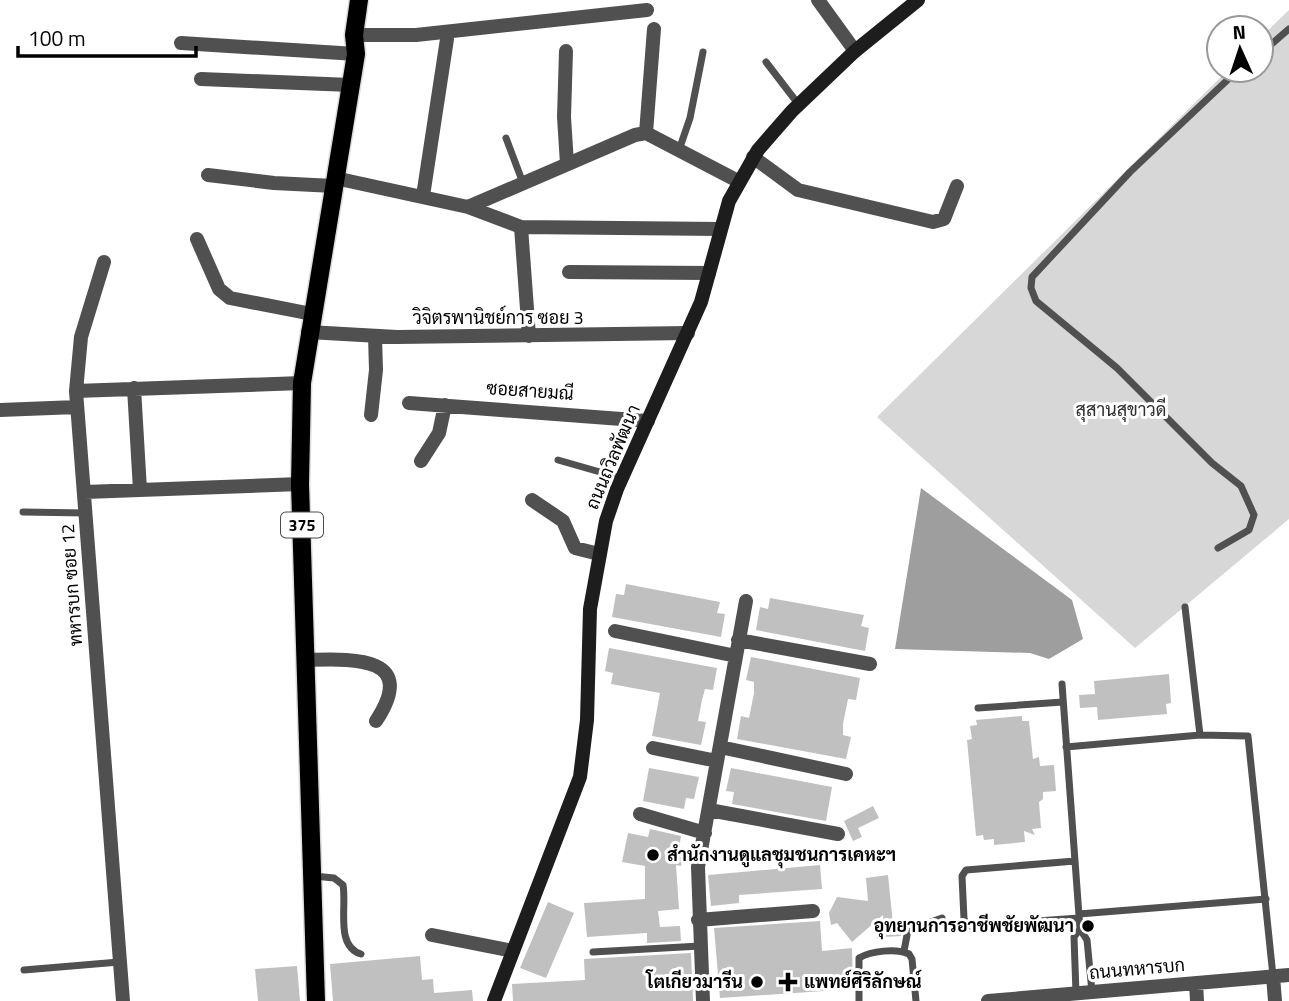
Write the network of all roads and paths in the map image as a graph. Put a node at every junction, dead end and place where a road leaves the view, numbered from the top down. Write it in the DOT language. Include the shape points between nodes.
graph roads {
  1 [pos="359,0"];
  2 [pos="370,0"];
  3 [pos="818,0"];
  4 [pos="918,0"];
  5 [pos="647,9"];
  6 [pos="654,29"];
  7 [pos="1289,29"];
  8 [pos="365,35"];
  9 [pos="447,39"];
  10 [pos="1275,41"];
  11 [pos="181,43"];
  12 [pos="566,51"];
  13 [pos="855,51"];
  14 [pos="703,52"];
  15 [pos="356,54"];
  16 [pos="766,62"];
  17 [pos="201,79"];
  18 [pos="1223,84"];
  19 [pos="351,85"];
  20 [pos="799,105"];
  21 [pos="646,133"];
  22 [pos="506,138"];
  23 [pos="679,150"];
  24 [pos="754,157"];
  25 [pos="568,164"];
  26 [pos="208,175"];
  27 [pos="738,181"];
  28 [pos="335,182"];
  29 [pos="523,183"];
  30 [pos="957,186"];
  31 [pos="423,196"];
  32 [pos="468,207"];
  33 [pos="521,226"];
  34 [pos="720,229"];
  35 [pos="197,239"];
  36 [pos="104,262"];
  37 [pos="569,272"];
  38 [pos="709,273"];
  39 [pos="310,323"];
  40 [pos="688,333"];
  41 [pos="529,336"];
  42 [pos="375,337"];
  43 [pos="302,383"];
  44 [pos="134,388"];
  45 [pos="76,391"];
  46 [pos="409,403"];
  47 [pos="445,405"];
  48 [pos="77,407"];
  49 [pos="0,410"];
  50 [pos="371,415"];
  51 [pos="648,421"];
  52 [pos="558,460"];
  53 [pos="421,461"];
  54 [pos="622,478"];
  55 [pos="300,484"];
  56 [pos="140,490"];
  57 [pos="86,492"];
  58 [pos="532,500"];
  59 [pos="23,512"];
  60 [pos="87,513"];
  61 [pos="1218,548"];
  62 [pos="599,554"];
  63 [pos="746,601"];
  64 [pos="1185,607"];
  65 [pos="615,631"];
  66 [pos="738,640"];
  67 [pos="736,656"];
  68 [pos="306,660"];
  69 [pos="870,664"];
  70 [pos="1062,684"];
  71 [pos="1063,702"];
  72 [pos="978,708"];
  73 [pos="376,722"];
  74 [pos="1200,736"];
  75 [pos="1066,747"];
  76 [pos="653,748"];
  77 [pos="718,754"];
  78 [pos="846,774"];
  79 [pos="709,810"];
  80 [pos="640,814"];
  81 [pos="705,833"];
  82 [pos="838,834"];
  83 [pos="1075,862"];
  84 [pos="313,876"];
  85 [pos="1266,899"];
  86 [pos="813,911"];
  87 [pos="1079,916"];
  88 [pos="942,918"];
  89 [pos="698,920"];
  90 [pos="1080,929"];
  91 [pos="432,935"];
  92 [pos="700,946"];
  93 [pos="513,951"];
  94 [pos="904,951"];
  95 [pos="593,952"];
  96 [pos="361,954"];
  97 [pos="120,962"];
  98 [pos="24,970"];
  99 [pos="1289,975"];
  100 [pos="1273,976"];
  101 [pos="1196,983"];
  102 [pos="1076,993"];
  103 [pos="1098,995"];
  104 [pos="123,1001"];
  105 [pos="316,1001"];
  106 [pos="494,1001"];
  107 [pos="703,1001"];
  108 [pos="859,1001"];
  109 [pos="916,1001"];
  110 [pos="988,1001"];
  111 [pos="1000,1001"];
  112 [pos="1197,1001"];
  113 [pos="1275,1001"];
  1 -- 15 [label="main road, 375"];
  2 -- 8 [label="main road, 375"];
  3 -- 13 [label="street"];
  4 -- 13 [label="street, ถนนถวิลพัฒนา"];
  5 -- 8 [label="street" via="416,35"];
  6 -- 21 [label="street"];
  7 -- 10 [label="lane"];
  8 -- 15 [label="main road, 375"];
  9 -- 31 [label="street"];
  11 -- 15 [label="street"];
  12 -- 25 [label="street"];
  13 -- 20 [label="street, ถนนถวิลพัฒนา"];
  14 -- 23 [label="lane"];
  15 -- 19 [label="main road, 375"];
  16 -- 20 [label="lane"];
  17 -- 19 [label="street"];
  18 -- 61 [label="lane" via="1078,225 1032,277 1031,288 1036,302 1116,368 1241,486 1254,515 1248,530"];
  19 -- 28 [label="main road, 375"];
  20 -- 24 [label="street, ถนนถวิลพัฒนา"];
  21 -- 23 [label="street"];
  21 -- 25 [label="street"];
  22 -- 29 [label="lane"];
  23 -- 27 [label="street"];
  24 -- 27 [label="street, ถนนถวิลพัฒนา"];
  24 -- 30 [label="street" via="798,190 933,222 944,219"];
  25 -- 29 [label="street"];
  26 -- 28 [label="street" via="274,183"];
  27 -- 34 [label="street, ถนนถวิลพัฒนา"];
  28 -- 31 [label="street"];
  28 -- 39 [label="main road, 375"];
  29 -- 32 [label="street"];
  31 -- 32 [label="street"];
  32 -- 33 [label="street"];
  33 -- 34 [label="street"];
  33 -- 41 [label="street"];
  34 -- 38 [label="street, ถนนถวิลพัฒนา"];
  35 -- 39 [label="street, วิจิตรพานิชย์การ ซอย 3" via="219,289 230,298"];
  36 -- 45 [label="street, ทหารบก ซอย 12" via="80,337"];
  37 -- 38 [label="street"];
  38 -- 40 [label="street, ถนนถวิลพัฒนา"];
  39 -- 42 [label="street, วิจิตรพานิชย์การ ซอย 3"];
  39 -- 43 [label="main road, 375"];
  40 -- 41 [label="street, วิจิตรพานิชย์การ ซอย 3"];
  40 -- 51 [label="street, ถนนถวิลพัฒนา"];
  41 -- 42 [label="street, วิจิตรพานิชย์การ ซอย 3"];
  42 -- 50 [label="street"];
  43 -- 44 [label="street"];
  43 -- 55 [label="main road, 375"];
  44 -- 45 [label="street"];
  44 -- 56 [label="street"];
  45 -- 48 [label="street, ทหารบก ซอย 12"];
  46 -- 47 [label="street, ซอยสายมณี"];
  47 -- 51 [label="street, ซอยสายมณี"];
  47 -- 53 [label="street" via="439,433"];
  48 -- 49 [label="street"];
  48 -- 57 [label="street, ทหารบก ซอย 12"];
  51 -- 54 [label="street, ถนนถวิลพัฒนา"];
  52 -- 54 [label="lane"];
  54 -- 62 [label="street, ถนนถวิลพัฒนา"];
  55 -- 56 [label="street"];
  55 -- 68 [label="main road, 375"];
  56 -- 57 [label="street"];
  57 -- 60 [label="street, ทหารบก ซอย 12"];
  58 -- 62 [label="street" via="566,526 575,548"];
  59 -- 60 [label="lane"];
  60 -- 97 [label="street, ทหารบก ซอย 12"];
  62 -- 93 [label="street, ถนนถวิลพัฒนา" via="588,628 587,720 580,777"];
  63 -- 66 [label="street"];
  64 -- 74 [label="lane"];
  65 -- 67 [label="street"];
  66 -- 67 [label="street"];
  66 -- 69 [label="street"];
  67 -- 77 [label="street"];
  68 -- 73 [label="street" via="355,659 383,670 386,700"];
  68 -- 84 [label="main road, 375"];
  70 -- 71 [label="lane"];
  71 -- 72 [label="lane"];
  71 -- 75 [label="lane"];
  74 -- 75 [label="lane"];
  74 -- 85 [label="lane" via="1248,736"];
  75 -- 83 [label="lane"];
  76 -- 77 [label="street"];
  77 -- 78 [label="street"];
  77 -- 79 [label="street"];
  79 -- 81 [label="street"];
  79 -- 82 [label="street"];
  80 -- 81 [label="street"];
  81 -- 89 [label="street" via="698,866"];
  83 -- 87 [label="lane"];
  83 -- 87 [label="lane" via="966,870 962,876 964,919 970,926"];
  84 -- 96 [label="lane" via="334,878 343,885 345,939"];
  84 -- 105 [label="main road, 375"];
  85 -- 87 [label="lane"];
  85 -- 100 [label="lane"];
  86 -- 89 [label="street"];
  87 -- 90 [label="lane"];
  88 -- 94 [label="lane" via="908,930"];
  89 -- 92 [label="street"];
  90 -- 102 [label="lane" via="1074,937"];
  90 -- 103 [label="lane" via="1087,940"];
  91 -- 93 [label="street"];
  92 -- 95 [label="lane"];
  92 -- 107 [label="street"];
  93 -- 106 [label="street, ถนนถวิลพัฒนา"];
  94 -- 108 [label="lane" via="866,953 859,958"];
  94 -- 109 [label="lane" via="912,959"];
  97 -- 98 [label="lane"];
  97 -- 104 [label="street, ทหารบก ซอย 12"];
  99 -- 100 [label="street, ถนนทหารบก"];
  100 -- 101 [label="street, ถนนทหารบก"];
  100 -- 113 [label="street"];
  101 -- 103 [label="street, ถนนทหารบก"];
  101 -- 112 [label="street"];
  102 -- 103 [label="street, ถนนทหารบก"];
  102 -- 111 [label="street, ถนนทหารบก"];
  110 -- 111 [label="street, ถนนทหารบก"];
}
